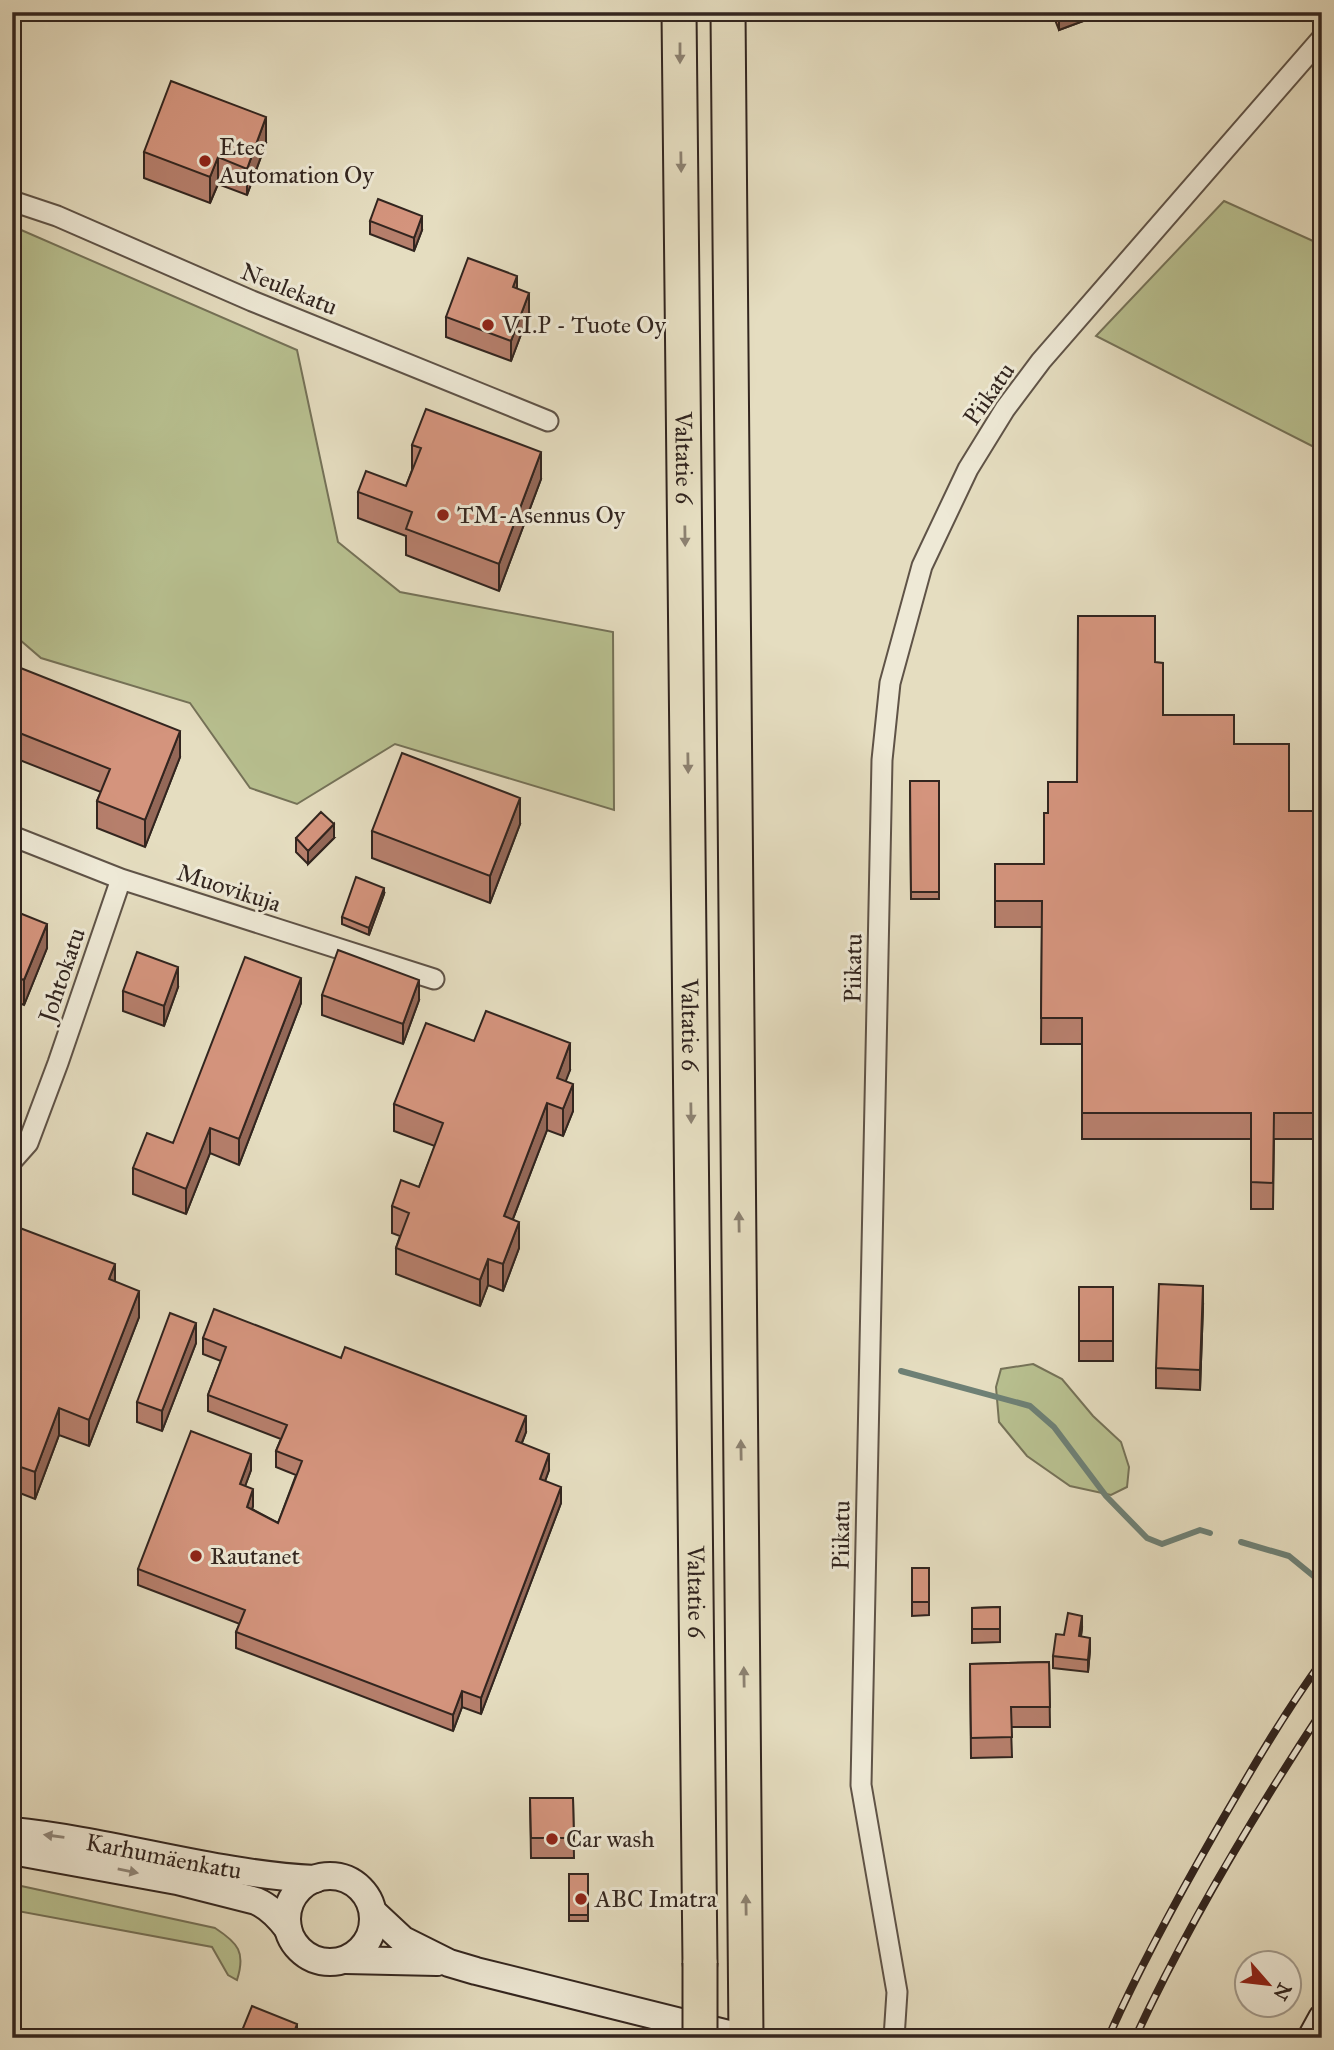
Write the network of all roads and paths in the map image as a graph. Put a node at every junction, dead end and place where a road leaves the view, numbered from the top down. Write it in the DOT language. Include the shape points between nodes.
graph roads {
  1 [pos="679,12"];
  2 [pos="728,12"];
  3 [pos="1322,38"];
  4 [pos="12,201"];
  5 [pos="548,421"];
  6 [pos="12,836"];
  7 [pos="121,879"];
  8 [pos="435,979"];
  9 [pos="12,1161"];
  10 [pos="12,1831"];
  11 [pos="12,1851"];
  12 [pos="314,1879"];
  13 [pos="373,1912"];
  14 [pos="288,1929"];
  15 [pos="346,1960"];
  16 [pos="449,1963"];
  17 [pos="1322,2018"];
  18 [pos="700,2038"];
  19 [pos="746,2038"];
  20 [pos="894,2038"];
  21 [pos="1311,2038"];
  1 -- 18 [label="highway, Valtatie 6, one-way, bridge"];
  19 -- 2 [label="highway, Valtatie 6, one-way"];
  3 -- 20 [label="street, Piikatu" via="1005,409 968,469 922,566 890,683 882,760 860,1785 890,1938 897,1992"];
  4 -- 5 [label="street, Neulekatu"];
  6 -- 7 [label="street, Muovikuja"];
  7 -- 8 [label="street, Muovikuja"];
  7 -- 9 [label="street, Johtokatu" via="28,1143"];
  12 -- 10 [label="street, Karhumäenkatu, one-way" via="266,1876"];
  11 -- 14 [label="street, Karhumäenkatu, one-way" via="139,1873 256,1901"];
  12 -- 13 [label="street" via="346,1879 367,1896"];
  12 -- 14 [label="street" via="292,1899"];
  13 -- 15 [label="street" via="374,1924 365,1946"];
  13 -- 16 [label="street" via="403,1940"];
  14 -- 15 [label="street" via="300,1951 314,1960"];
  15 -- 16 [label="street"];
  16 -- 19 [label="street"];
  17 -- 21 [label="street"];
}
